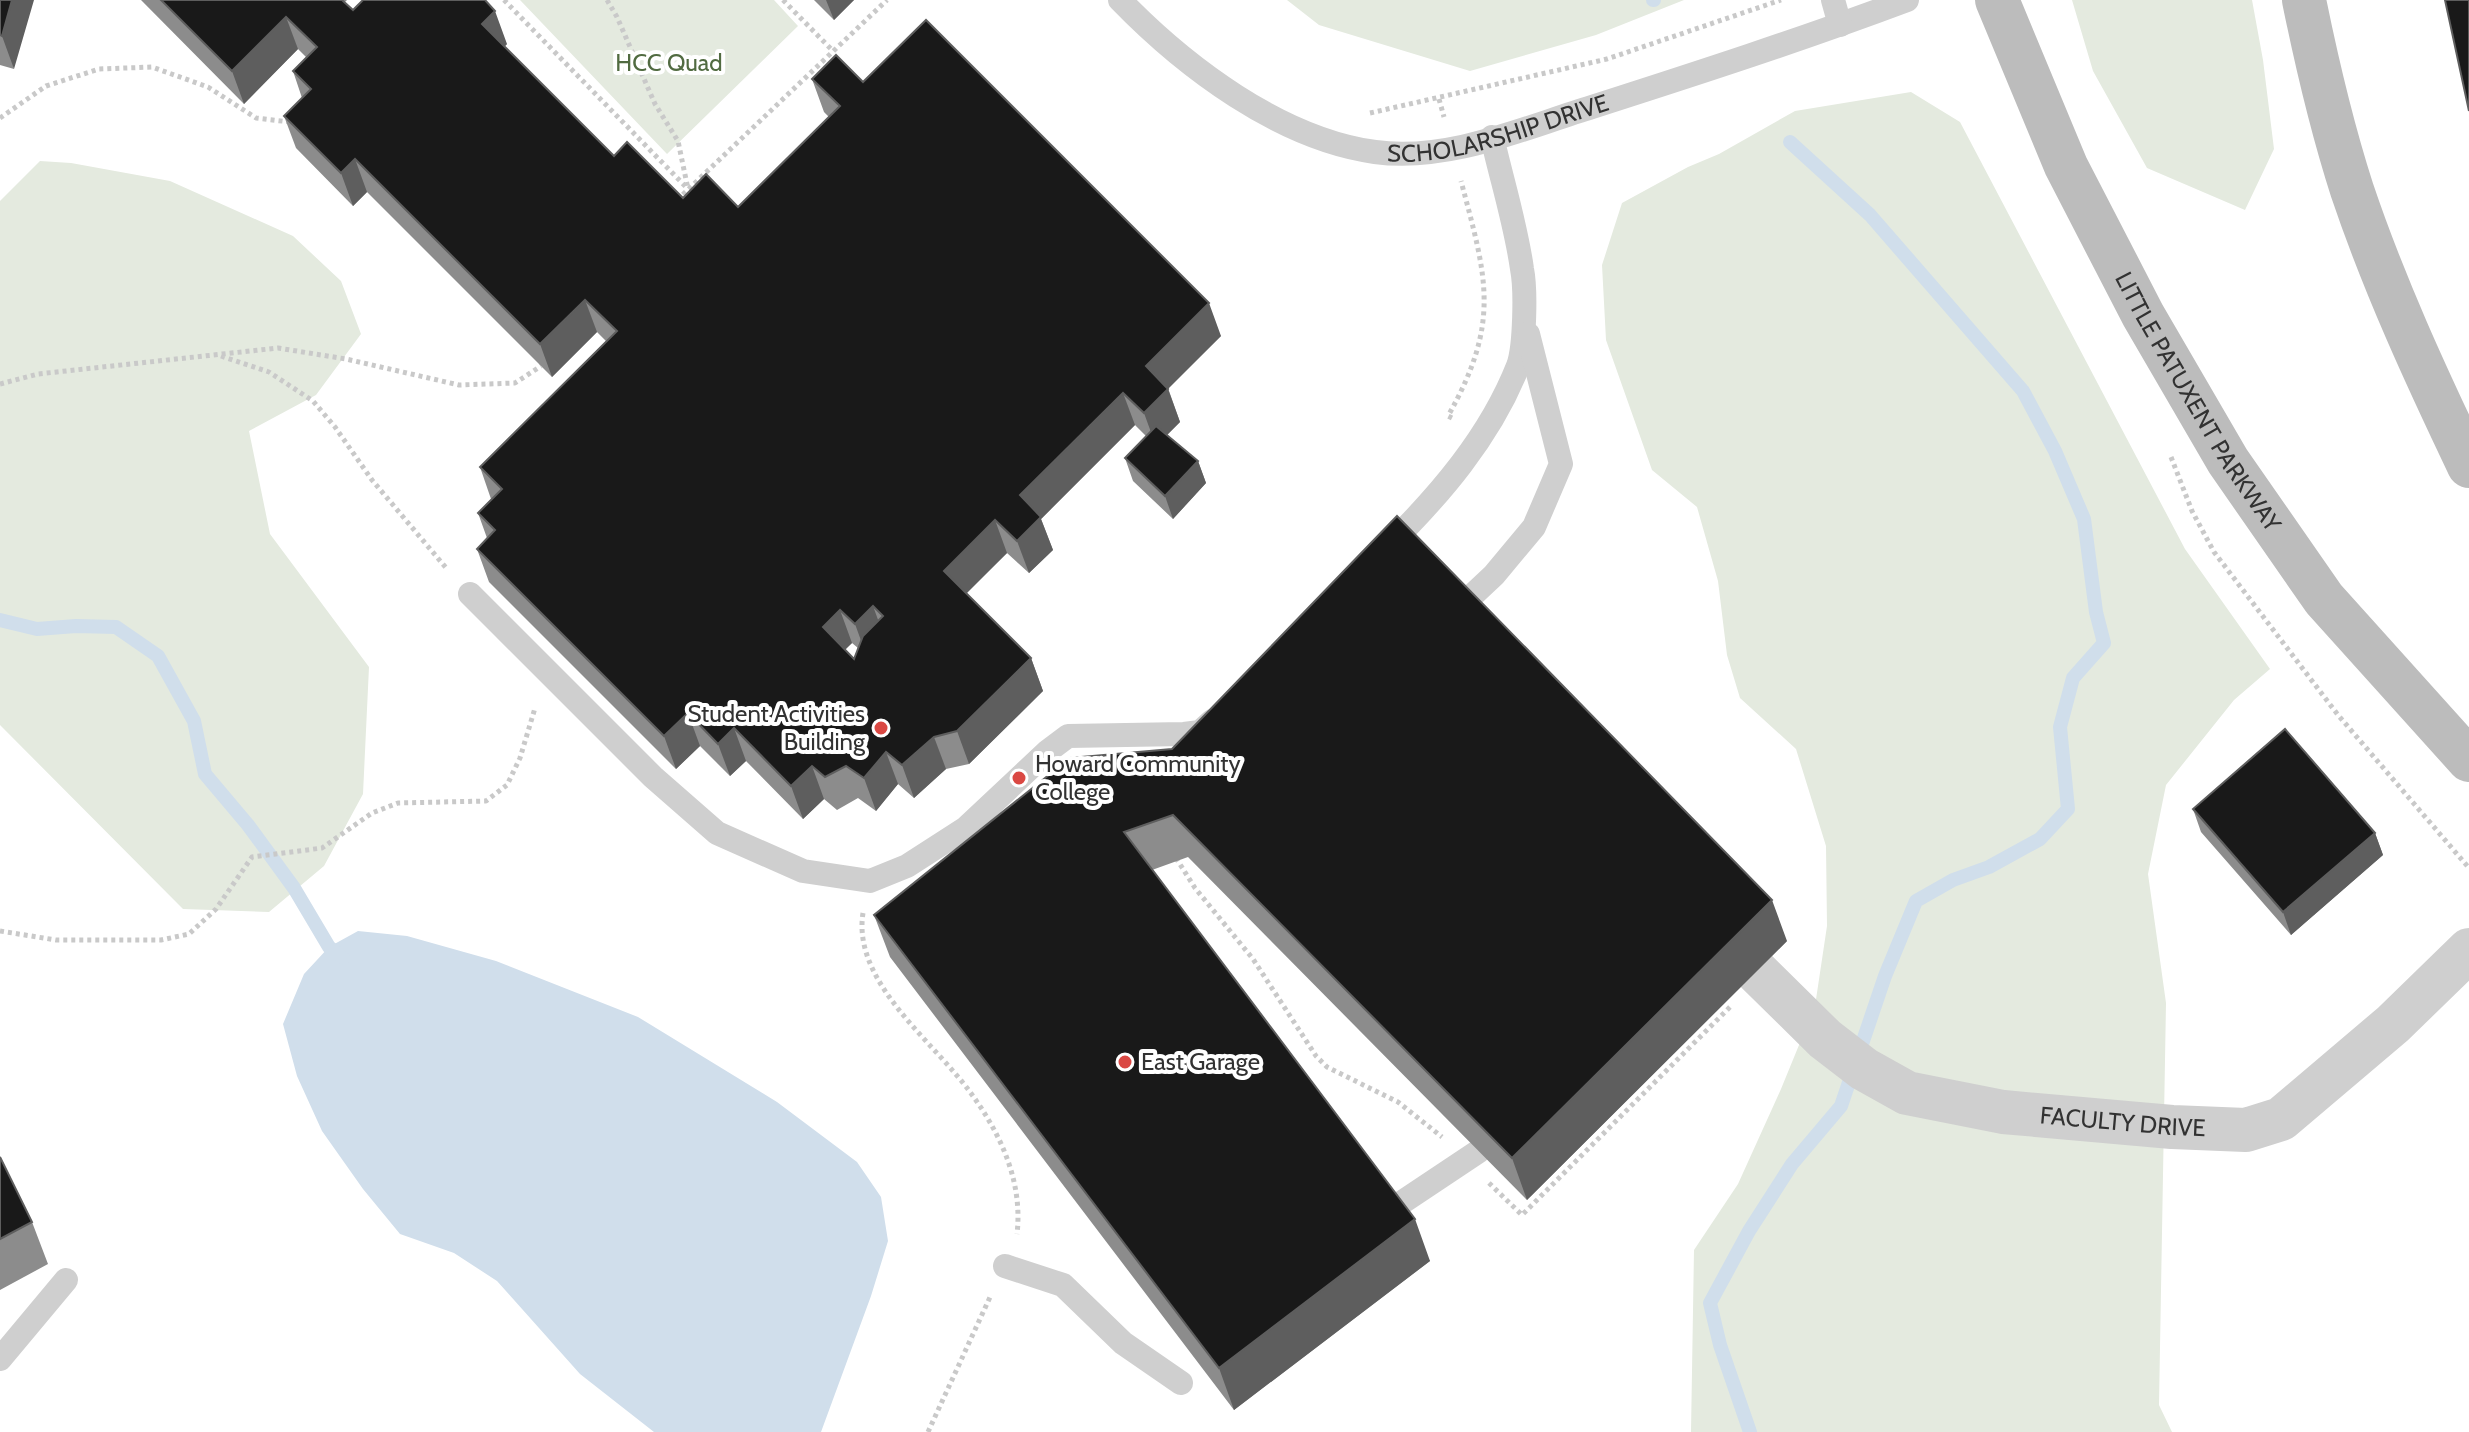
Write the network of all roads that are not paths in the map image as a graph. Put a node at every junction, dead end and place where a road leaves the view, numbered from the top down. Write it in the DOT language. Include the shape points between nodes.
graph roads {
  1 [pos="1120,0"];
  2 [pos="1833,0"];
  3 [pos="1907,0"];
  4 [pos="1997,0"];
  5 [pos="2304,0"];
  6 [pos="1840,25"];
  7 [pos="1492,137"];
  8 [pos="1523,316"];
  9 [pos="2469,466"];
  10 [pos="1374,559"];
  11 [pos="470,594"];
  12 [pos="1461,606"];
  13 [pos="1233,700"];
  14 [pos="2469,760"];
  15 [pos="2469,950"];
  16 [pos="1763,978"];
  17 [pos="1472,1156"];
  18 [pos="1392,1209"];
  19 [pos="1005,1266"];
  20 [pos="66,1280"];
  21 [pos="0,1359"];
  22 [pos="1181,1383"];
  1 -- 7 [label="lane, SCHOLARSHIP DRIVE" via="1210,77 1271,118 1322,140 1376,152 1427,153"];
  2 -- 6 [label="lane"];
  3 -- 6 [label="lane, SCHOLARSHIP DRIVE"];
  4 -- 14 [label="main road, LITTLE PATUXENT PARKWAY" via="2066,166 2143,315 2228,461 2324,599"];
  5 -- 9 [label="main road" via="2353,190 2416,354"];
  6 -- 7 [label="lane, SCHOLARSHIP DRIVE"];
  7 -- 8 [label="lane" via="1523,271"];
  8 -- 10 [label="lane" via="1519,364 1481,435 1454,476"];
  8 -- 12 [label="lane" via="1561,464 1534,527"];
  11 -- 13 [label="lane" via="653,777 717,833 803,871 870,881 907,866 966,828 1068,736 1200,732"];
  15 -- 16 [label="street, FACULTY DRIVE" via="2393,1024 2281,1119 2246,1130 2003,1112 1907,1093 1825,1039"];
  17 -- 18 [label="lane"];
  19 -- 22 [label="lane" via="1063,1285 1123,1343"];
  20 -- 21 [label="lane"];
}
